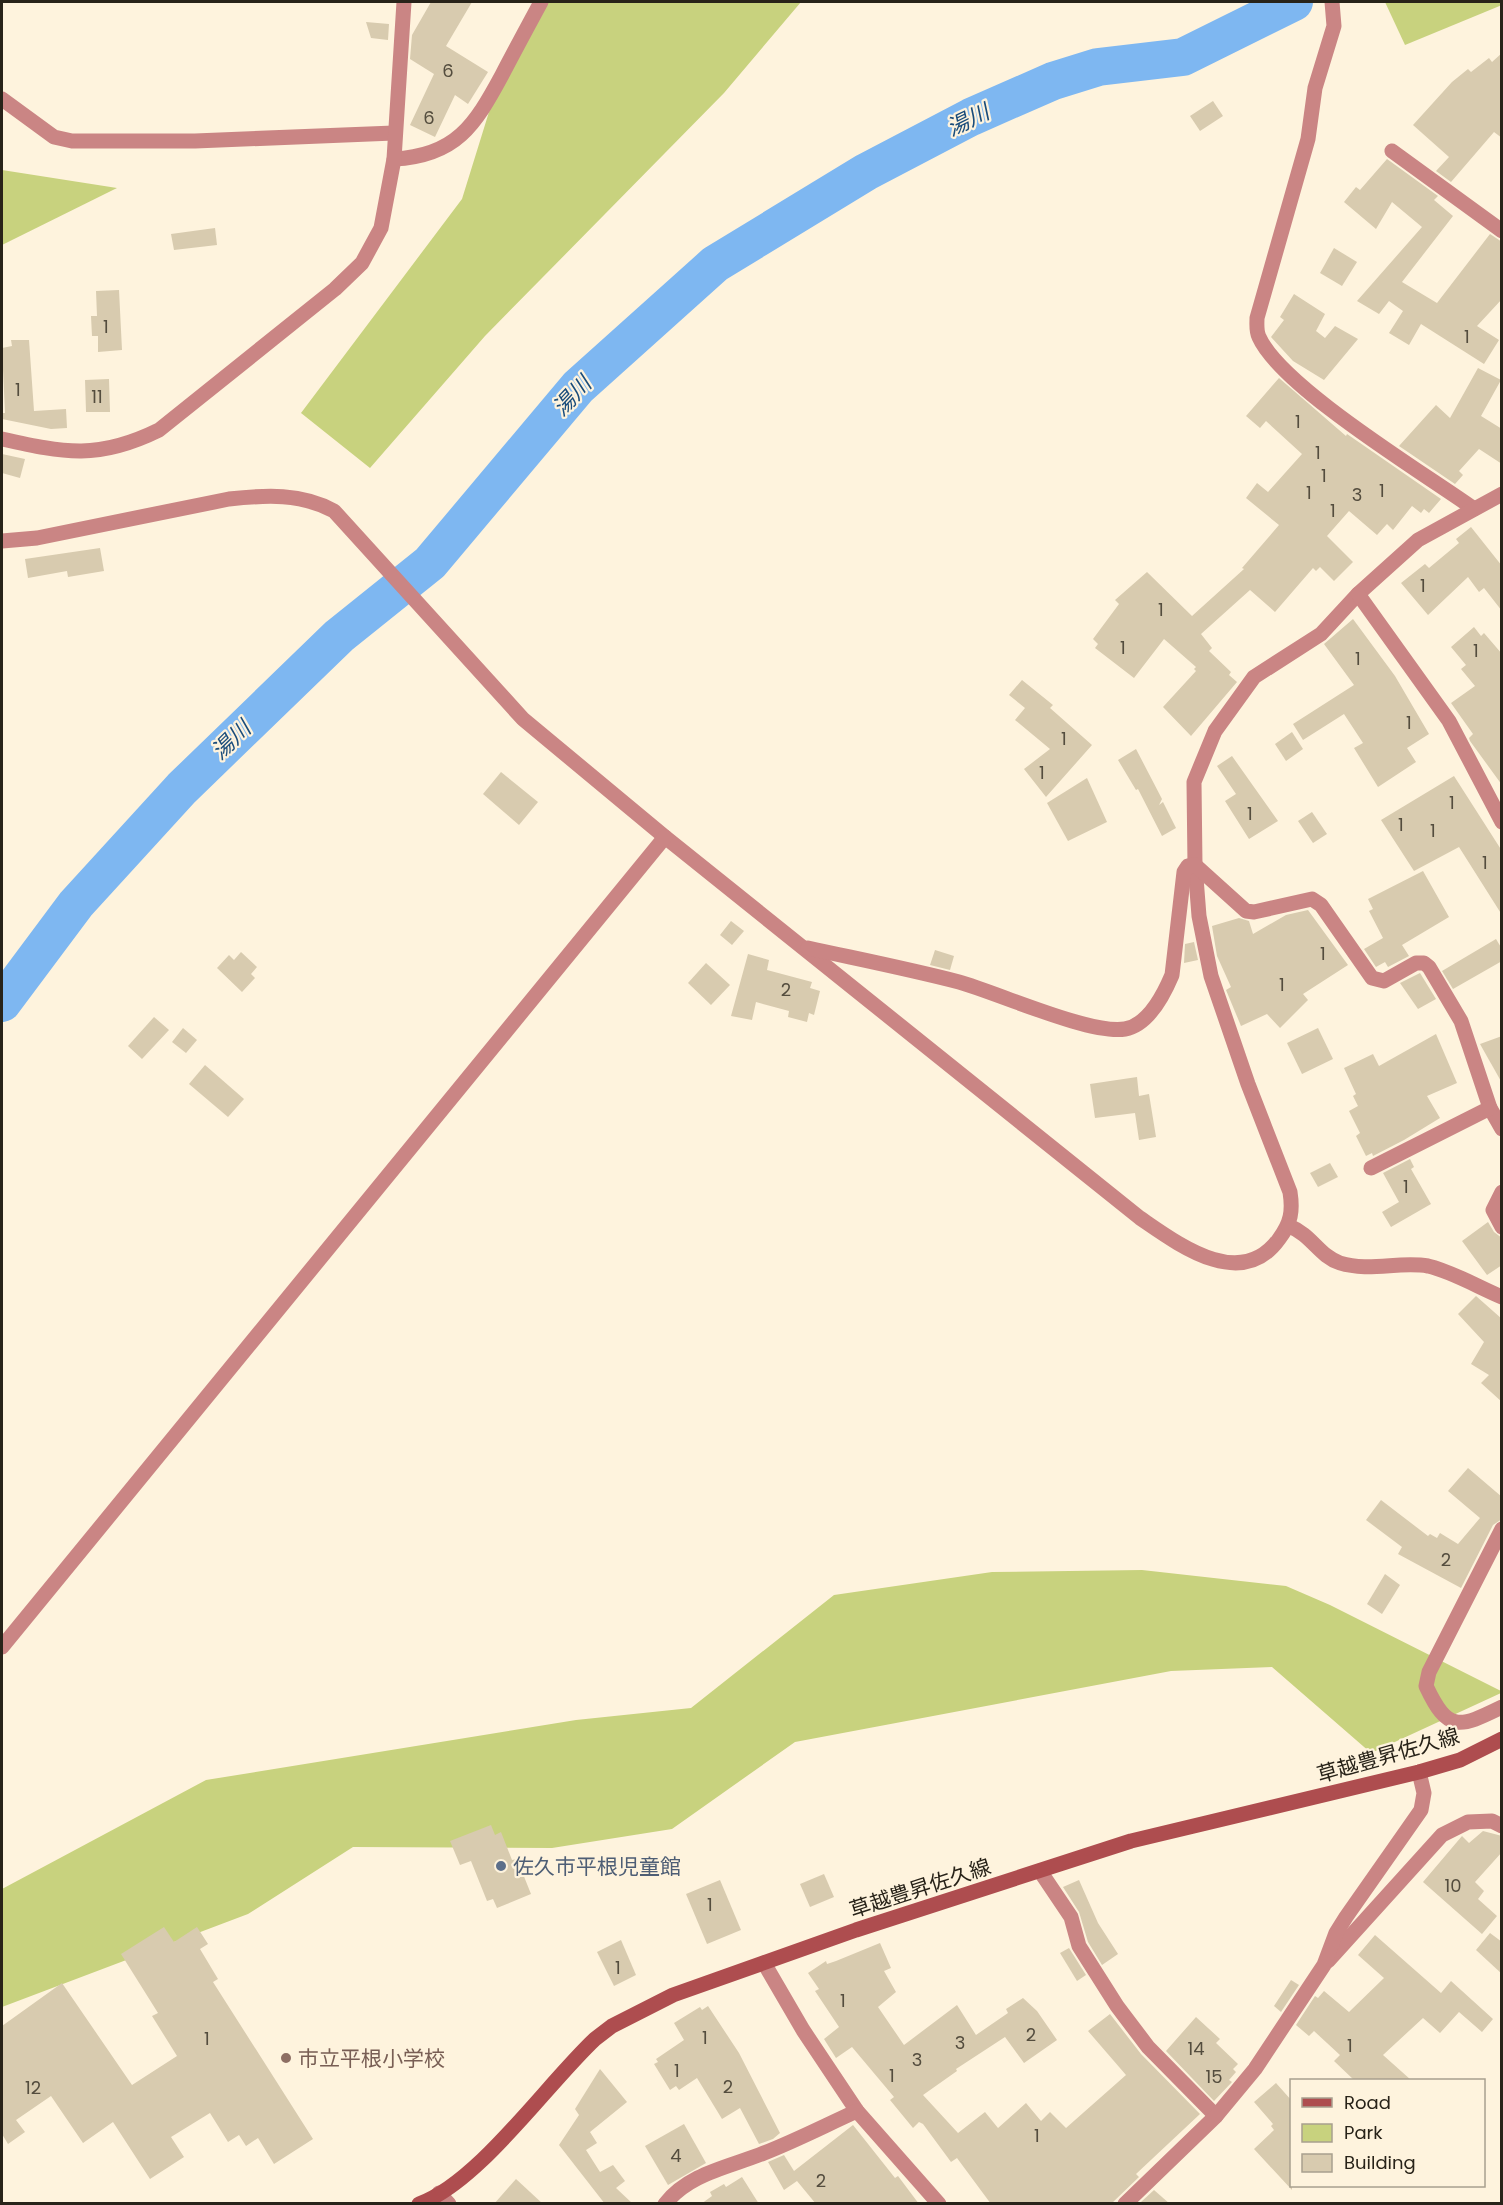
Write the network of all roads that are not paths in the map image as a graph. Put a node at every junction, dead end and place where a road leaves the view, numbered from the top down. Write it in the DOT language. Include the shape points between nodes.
graph roads {
  1 [pos="404,2"];
  2 [pos="541,2"];
  3 [pos="1333,7"];
  4 [pos="2,99"];
  5 [pos="394,133"];
  6 [pos="1392,152"];
  7 [pos="394,159"];
  8 [pos="1502,231"];
  9 [pos="2,439"];
  10 [pos="1502,494"];
  11 [pos="1474,509"];
  12 [pos="2,541"];
  13 [pos="1358,594"];
  14 [pos="1502,822"];
  15 [pos="665,837"];
  16 [pos="1195,866"];
  17 [pos="802,947"];
  18 [pos="1490,1108"];
  19 [pos="1502,1129"];
  20 [pos="1371,1168"];
  21 [pos="1502,1192"];
  22 [pos="1288,1226"];
  23 [pos="1502,1227"];
  24 [pos="1502,1297"];
  25 [pos="1502,1529"];
  26 [pos="2,1647"];
  27 [pos="1502,1707"];
  28 [pos="1502,1739"];
  29 [pos="1419,1772"];
  30 [pos="1502,1826"];
  31 [pos="1040,1871"];
  32 [pos="764,1963"];
  33 [pos="1324,1965"];
  34 [pos="857,2111"];
  35 [pos="1216,2116"];
  36 [pos="444,2198"];
  37 [pos="419,2204"];
  38 [pos="666,2204"];
  39 [pos="939,2204"];
  40 [pos="1125,2204"];
  1 -- 5 [label="street"];
  2 -- 7 [label="street" via="471,126 434,153"];
  3 -- 11 [label="street" via="1334,26 1315,87 1308,139 1257,318 1259,337 1312,394"];
  4 -- 5 [label="street" via="54,137 72,141 195,141"];
  5 -- 7 [label="street"];
  6 -- 8 [label="street"];
  7 -- 9 [label="street" via="381,228 362,262 335,289 159,430 125,446 94,452"];
  10 -- 11 [label="street"];
  11 -- 13 [label="street" via="1418,540"];
  12 -- 15 [label="street" via="37,538 259,496 297,497 321,504 334,511 523,719"];
  13 -- 14 [label="street" via="1449,721"];
  13 -- 16 [label="street" via="1321,634 1254,677 1222,719 1194,782"];
  15 -- 17 [label="street"];
  15 -- 26 [label="street"];
  16 -- 17 [label="street" via="1188,866 1184,872 1172,975 1166,990 1145,1017 1125,1029 1100,1028 960,983"];
  16 -- 18 [label="street" via="1246,911 1312,899 1321,905 1372,978 1384,981 1416,963 1429,967 1461,1020"];
  16 -- 22 [label="street" via="1199,916 1211,976 1290,1192 1292,1216"];
  17 -- 22 [label="street" via="1140,1218 1187,1249 1213,1260 1252,1260 1276,1244"];
  18 -- 19 [label="street"];
  18 -- 20 [label="street"];
  21 -- 23 [label="street" via="1493,1210"];
  22 -- 24 [label="street" via="1302,1231 1322,1253 1337,1262 1354,1266 1428,1266"];
  25 -- 27 [label="street" via="1429,1672 1426,1686 1444,1716 1456,1724 1473,1721"];
  28 -- 29 [label="main road, 草越豊昇佐久線" via="1460,1760"];
  29 -- 31 [label="main road, 草越豊昇佐久線" via="1131,1841"];
  29 -- 33 [label="street" via="1424,1793 1422,1810 1346,1917"];
  30 -- 33 [label="street" via="1481,1820 1442,1835"];
  31 -- 32 [label="main road, 草越豊昇佐久線"];
  31 -- 35 [label="street" via="1071,1917 1080,1946 1117,2006 1148,2047"];
  32 -- 34 [label="street"];
  32 -- 36 [label="main road, 草越豊昇佐久線" via="673,1995 612,2026 576,2057"];
  33 -- 35 [label="street" via="1267,2054"];
  34 -- 38 [label="street" via="765,2153 695,2178 680,2187"];
  34 -- 39 [label="street"];
  35 -- 40 [label="street"];
  36 -- 37 [label="main road, 草越豊昇佐久線"];
}
